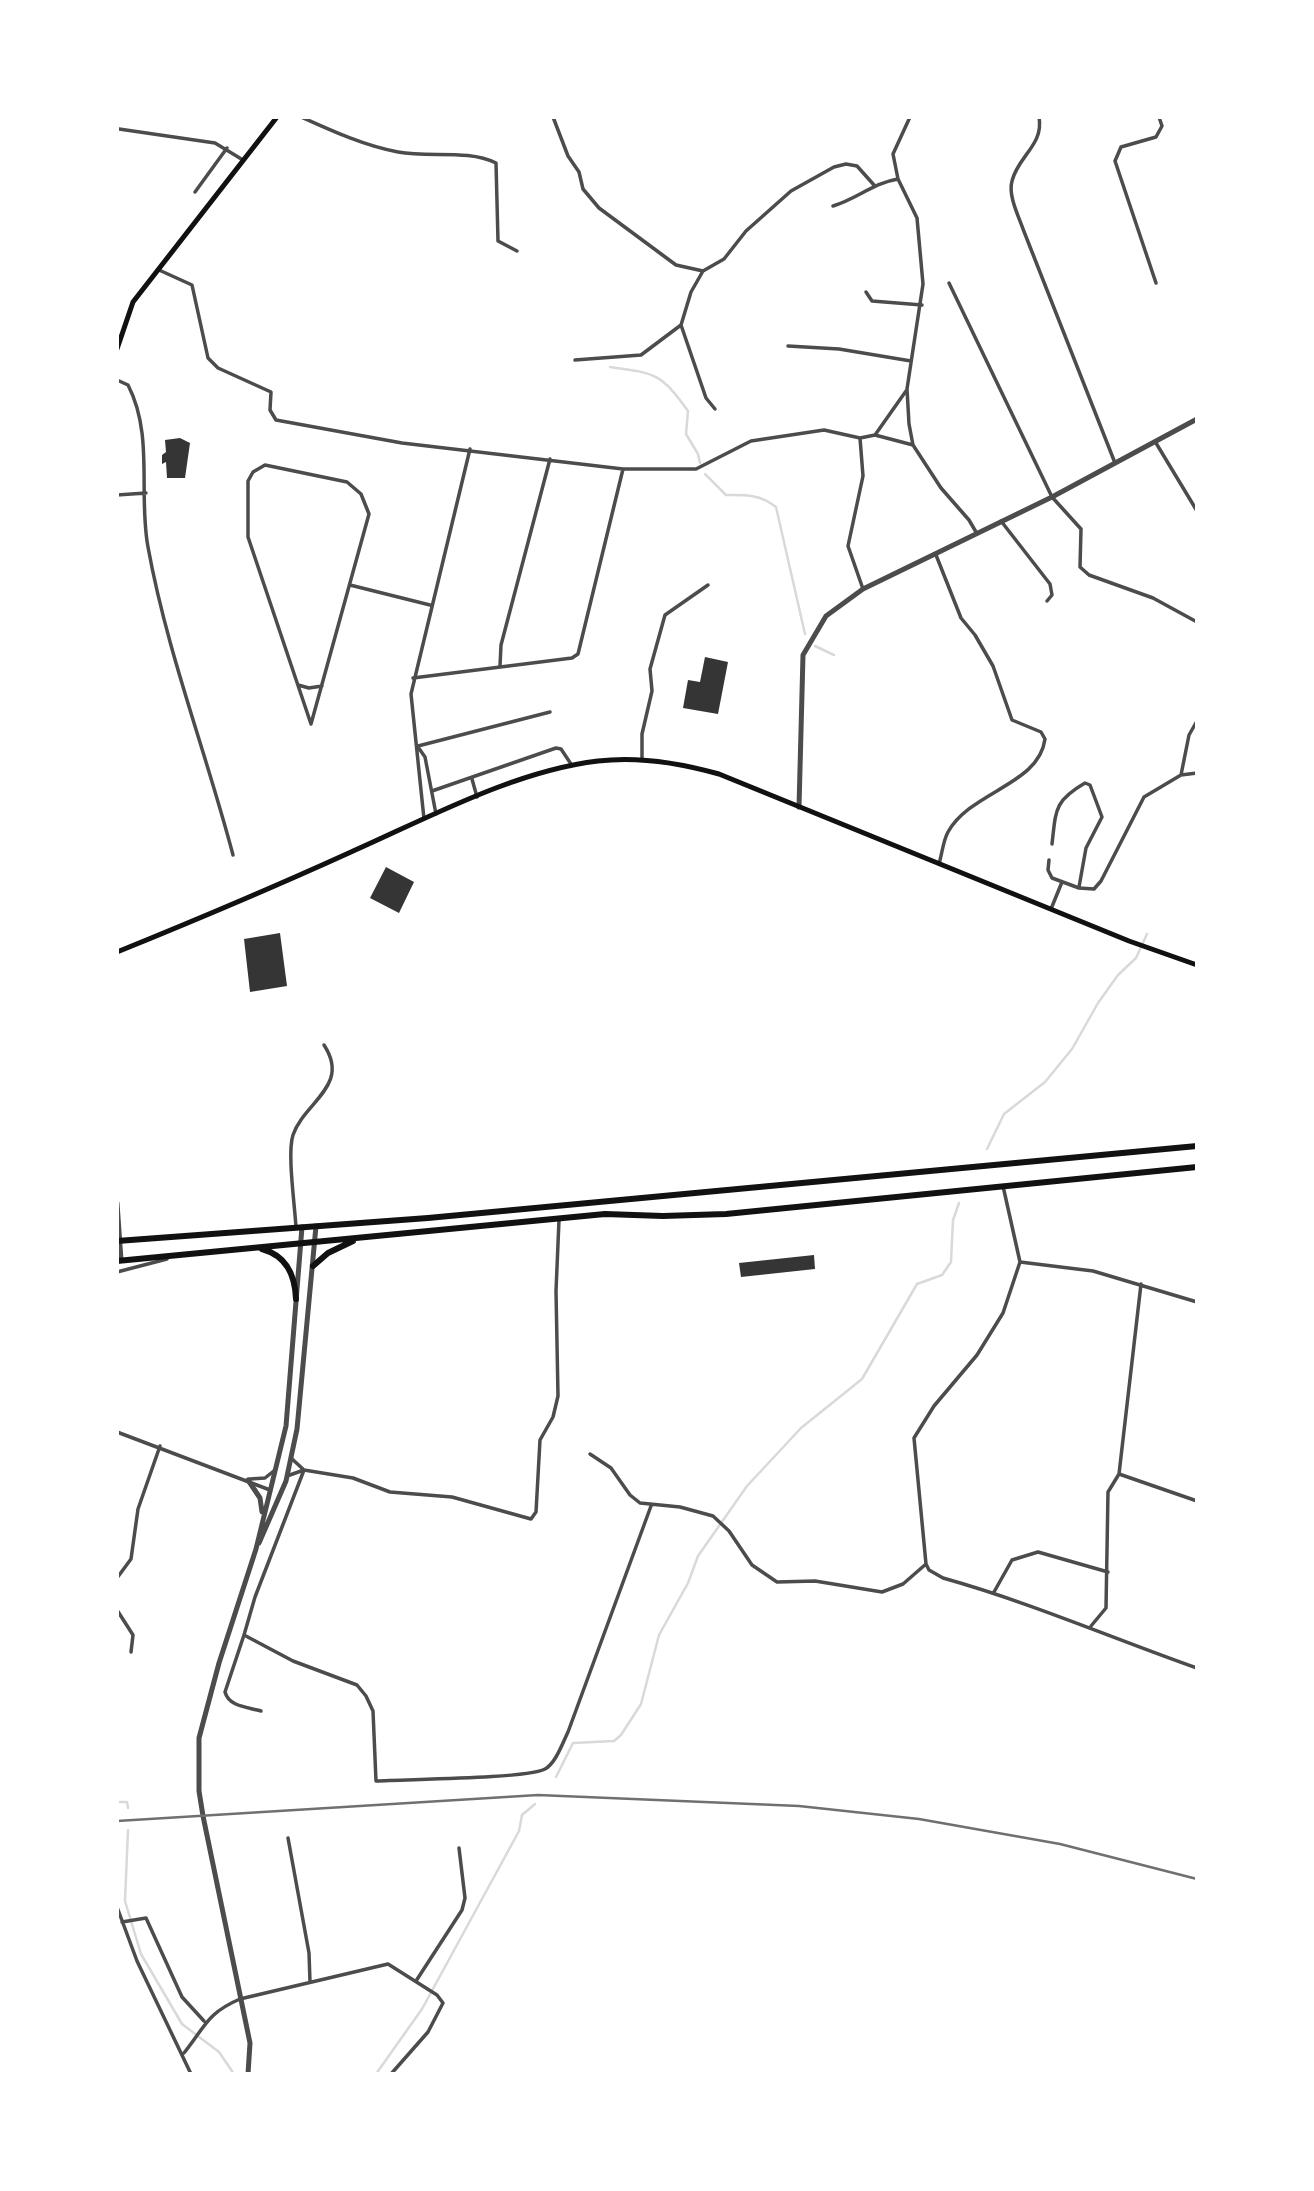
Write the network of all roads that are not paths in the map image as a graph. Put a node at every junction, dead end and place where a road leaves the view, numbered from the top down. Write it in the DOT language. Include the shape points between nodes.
graph roads {
  1 [pos="277,117"];
  2 [pos="301,117"];
  3 [pos="553,117"];
  4 [pos="909,117"];
  5 [pos="1039,117"];
  6 [pos="1159,117"];
  7 [pos="119,129"];
  8 [pos="227,148"];
  9 [pos="244,161"];
  10 [pos="898,179"];
  11 [pos="874,184"];
  12 [pos="195,192"];
  13 [pos="833,206"];
  14 [pos="517,251"];
  15 [pos="159,270"];
  16 [pos="703,271"];
  17 [pos="949,283"];
  18 [pos="1156,283"];
  19 [pos="866,292"];
  20 [pos="922,305"];
  21 [pos="681,325"];
  22 [pos="788,346"];
  23 [pos="117,349"];
  24 [pos="575,360"];
  25 [pos="911,361"];
  26 [pos="117,380"];
  27 [pos="906,389"];
  28 [pos="715,409"];
  29 [pos="1197,419"];
  30 [pos="875,435"];
  31 [pos="860,438"];
  32 [pos="1156,443"];
  33 [pos="912,445"];
  34 [pos="470,449"];
  35 [pos="550,459"];
  36 [pos="1115,465"];
  37 [pos="623,469"];
  38 [pos="146,493"];
  39 [pos="117,495"];
  40 [pos="1052,497"];
  41 [pos="1197,511"];
  42 [pos="1001,521"];
  43 [pos="976,533"];
  44 [pos="935,553"];
  45 [pos="350,585"];
  46 [pos="708,585"];
  47 [pos="863,589"];
  48 [pos="1047,601"];
  49 [pos="430,605"];
  50 [pos="1197,622"];
  51 [pos="500,666"];
  52 [pos="413,678"];
  53 [pos="298,685"];
  54 [pos="321,686"];
  55 [pos="550,712"];
  56 [pos="1197,721"];
  57 [pos="418,746"];
  58 [pos="642,760"];
  59 [pos="571,765"];
  60 [pos="1197,773"];
  61 [pos="1181,775"];
  62 [pos="472,779"];
  63 [pos="432,792"];
  64 [pos="477,797"];
  65 [pos="799,807"];
  66 [pos="436,814"];
  67 [pos="424,819"];
  68 [pos="1052,844"];
  69 [pos="233,855"];
  70 [pos="1049,860"];
  71 [pos="939,864"];
  72 [pos="1062,882"];
  73 [pos="1079,888"];
  74 [pos="1051,909"];
  75 [pos="117,952"];
  76 [pos="1197,965"];
  77 [pos="324,1045"];
  78 [pos="1197,1146"];
  79 [pos="1197,1167"];
  80 [pos="1003,1185"];
  81 [pos="117,1203"];
  82 [pos="559,1218"];
  83 [pos="316,1226"];
  84 [pos="299,1227"];
  85 [pos="365,1237"];
  86 [pos="119,1241"];
  87 [pos="302,1242"];
  88 [pos="315,1242"];
  89 [pos="256,1247"];
  90 [pos="183,1255"];
  91 [pos="119,1261"];
  92 [pos="1020,1262"];
  93 [pos="313,1266"];
  94 [pos="117,1272"];
  95 [pos="1141,1284"];
  96 [pos="296,1300"];
  97 [pos="1197,1303"];
  98 [pos="117,1432"];
  99 [pos="160,1446"];
  100 [pos="590,1454"];
  101 [pos="291,1458"];
  102 [pos="276,1469"];
  103 [pos="304,1470"];
  104 [pos="1119,1474"];
  105 [pos="287,1478"];
  106 [pos="248,1480"];
  107 [pos="270,1490"];
  108 [pos="1197,1501"];
  109 [pos="651,1506"];
  110 [pos="263,1515"];
  111 [pos="256,1549"];
  112 [pos="926,1564"];
  113 [pos="1108,1572"];
  114 [pos="117,1578"];
  115 [pos="994,1592"];
  116 [pos="117,1611"];
  117 [pos="1091,1626"];
  118 [pos="244,1635"];
  119 [pos="131,1652"];
  120 [pos="1197,1668"];
  121 [pos="261,1711"];
  122 [pos="288,1838"];
  123 [pos="459,1848"];
  124 [pos="117,1907"];
  125 [pos="123,1925"];
  126 [pos="117,1928"];
  127 [pos="416,1981"];
  128 [pos="310,1982"];
  129 [pos="203,2023"];
  130 [pos="184,2053"];
  131 [pos="191,2074"];
  132 [pos="248,2074"];
  133 [pos="391,2074"];
  1 -- 9 [label="main road"];
  2 -- 14 [label="street" via="376,148 496,163 498,241"];
  3 -- 16 [label="street" via="583,189 599,208 676,265"];
  4 -- 10 [label="street" via="893,154"];
  5 -- 36 [label="street" via="1041,129 1011,183 1013,196"];
  6 -- 18 [label="street" via="1162,126 1156,137 1121,147 1115,161"];
  7 -- 8 [label="street"];
  8 -- 9 [label="street"];
  8 -- 12 [label="street"];
  9 -- 15 [label="main road"];
  10 -- 11 [label="street"];
  10 -- 20 [label="street" via="917,218"];
  11 -- 13 [label="street" via="854,200"];
  11 -- 16 [label="street" via="857,166 834,167 792,191 746,231 724,260"];
  15 -- 23 [label="main road" via="133,302"];
  15 -- 34 [label="street" via="192,285 208,358 218,368 271,392 270,410 276,420 402,443"];
  16 -- 21 [label="street"];
  17 -- 40 [label="street"];
  19 -- 20 [label="street" via="873,301"];
  20 -- 25 [label="street"];
  21 -- 24 [label="street" via="641,355"];
  21 -- 28 [label="street" via="706,398"];
  22 -- 25 [label="street"];
  25 -- 27 [label="street"];
  26 -- 38 [label="street" via="128,385 135,398"];
  27 -- 30 [label="street"];
  27 -- 33 [label="street"];
  29 -- 32 [label="street"];
  30 -- 31 [label="street"];
  30 -- 33 [label="street"];
  31 -- 37 [label="street" via="824,430 751,441 696,469"];
  31 -- 47 [label="street" via="863,476 848,546"];
  32 -- 36 [label="street"];
  32 -- 41 [label="street"];
  33 -- 43 [label="street"];
  34 -- 35 [label="street"];
  34 -- 49 [label="street"];
  35 -- 37 [label="street"];
  35 -- 51 [label="street" via="501,645"];
  36 -- 40 [label="street"];
  37 -- 51 [label="street" via="578,654"];
  38 -- 39 [label="street"];
  38 -- 69 [label="street" via="147,544 166,630"];
  40 -- 42 [label="street"];
  40 -- 50 [label="street" via="1081,530 1080,568 1088,575 1153,598"];
  42 -- 43 [label="street"];
  42 -- 48 [label="street" via="1050,583 1052,594"];
  43 -- 44 [label="street"];
  44 -- 47 [label="street"];
  44 -- 71 [label="street" via="961,618 993,666 1012,720 1041,732 1045,739 1041,757 1031,769 973,804 947,832"];
  45 -- 49 [label="street"];
  45 -- 53 [label="street" via="369,514 361,494 347,482 265,465 253,472 248,481 248,537"];
  45 -- 54 [label="street"];
  46 -- 58 [label="street" via="665,615 650,669 652,691 642,734"];
  47 -- 65 [label="street" via="826,617 803,655"];
  49 -- 52 [label="street"];
  51 -- 52 [label="street"];
  52 -- 57 [label="street"];
  53 -- 54 [label="street"];
  53 -- 54 [label="street" via="311,724"];
  55 -- 57 [label="street"];
  56 -- 61 [label="street" via="1189,735"];
  57 -- 63 [label="street"];
  57 -- 67 [label="street" via="415,758"];
  58 -- 59 [label="main road"];
  58 -- 65 [label="main road" via="719,774"];
  59 -- 62 [label="street" via="556,748"];
  59 -- 64 [label="main road"];
  60 -- 61 [label="street"];
  61 -- 73 [label="street" via="1144,797 1101,881 1094,889"];
  62 -- 63 [label="street"];
  62 -- 64 [label="street"];
  63 -- 66 [label="street"];
  64 -- 66 [label="main road"];
  65 -- 71 [label="main road"];
  66 -- 67 [label="main road"];
  67 -- 75 [label="main road"];
  68 -- 73 [label="street" via="1056,808 1064,795 1085,783 1090,785 1102,817 1086,848"];
  70 -- 72 [label="street" via="1052,878"];
  71 -- 74 [label="main road"];
  72 -- 73 [label="street"];
  72 -- 74 [label="street"];
  74 -- 76 [label="main road"];
  77 -- 84 [label="street" via="330,1054 330,1085 293,1136"];
  78 -- 83 [label="highway"];
  79 -- 80 [label="highway"];
  80 -- 82 [label="highway" via="726,1214"];
  80 -- 92 [label="street"];
  81 -- 86 [label="street"];
  82 -- 85 [label="highway"];
  82 -- 103 [label="street" via="558,1396 540,1440 536,1512 531,1520 459,1499 390,1492 353,1478"];
  83 -- 84 [label="highway"];
  83 -- 88 [label="street"];
  84 -- 86 [label="highway"];
  84 -- 87 [label="street"];
  85 -- 88 [label="highway"];
  85 -- 93 [label="highway" via="346,1243"];
  86 -- 91 [label="street"];
  87 -- 88 [label="highway"];
  87 -- 89 [label="highway"];
  87 -- 96 [label="street"];
  88 -- 93 [label="street"];
  89 -- 90 [label="highway"];
  89 -- 96 [label="highway" via="288,1265"];
  90 -- 91 [label="highway"];
  90 -- 94 [label="street"];
  92 -- 95 [label="street" via="1093,1271"];
  92 -- 112 [label="street" via="997,1323 914,1438"];
  93 -- 101 [label="street"];
  95 -- 97 [label="street"];
  95 -- 104 [label="street"];
  96 -- 102 [label="street" via="286,1426"];
  98 -- 99 [label="street"];
  99 -- 106 [label="street"];
  99 -- 114 [label="street" via="138,1509 131,1559"];
  100 -- 109 [label="street" via="611,1468 630,1495"];
  101 -- 103 [label="street"];
  101 -- 105 [label="street"];
  102 -- 106 [label="street" via="265,1478"];
  102 -- 107 [label="street"];
  103 -- 105 [label="street"];
  103 -- 118 [label="street"];
  104 -- 108 [label="street"];
  104 -- 113 [label="street" via="1108,1492"];
  105 -- 107 [label="street"];
  105 -- 111 [label="street"];
  106 -- 107 [label="street"];
  106 -- 110 [label="street" via="260,1498"];
  107 -- 110 [label="street"];
  109 -- 112 [label="street" via="680,1507 713,1516 752,1565 771,1580 786,1584 816,1581 882,1592 903,1584"];
  109 -- 118 [label="street" via="568,1732 545,1769 376,1781 373,1711 357,1685 293,1661"];
  110 -- 111 [label="street"];
  111 -- 132 [label="street" via="204,1716 198,1762 203,1816 250,2043"];
  112 -- 115 [label="street" via="943,1578"];
  113 -- 115 [label="street" via="1038,1552 1012,1560"];
  113 -- 117 [label="street" via="1106,1608"];
  115 -- 117 [label="street"];
  116 -- 119 [label="street" via="132,1635"];
  117 -- 120 [label="street"];
  118 -- 121 [label="street" via="226,1698"];
  122 -- 128 [label="street"];
  123 -- 127 [label="street" via="465,1898 462,1910"];
  124 -- 125 [label="street"];
  125 -- 126 [label="street"];
  125 -- 129 [label="street" via="146,1918 181,1997"];
  125 -- 130 [label="street" via="136,1961"];
  127 -- 128 [label="street" via="388,1965"];
  127 -- 133 [label="street" via="443,2003 428,2032"];
  128 -- 129 [label="street" via="240,1999"];
  129 -- 130 [label="street"];
  130 -- 131 [label="street"];
}
